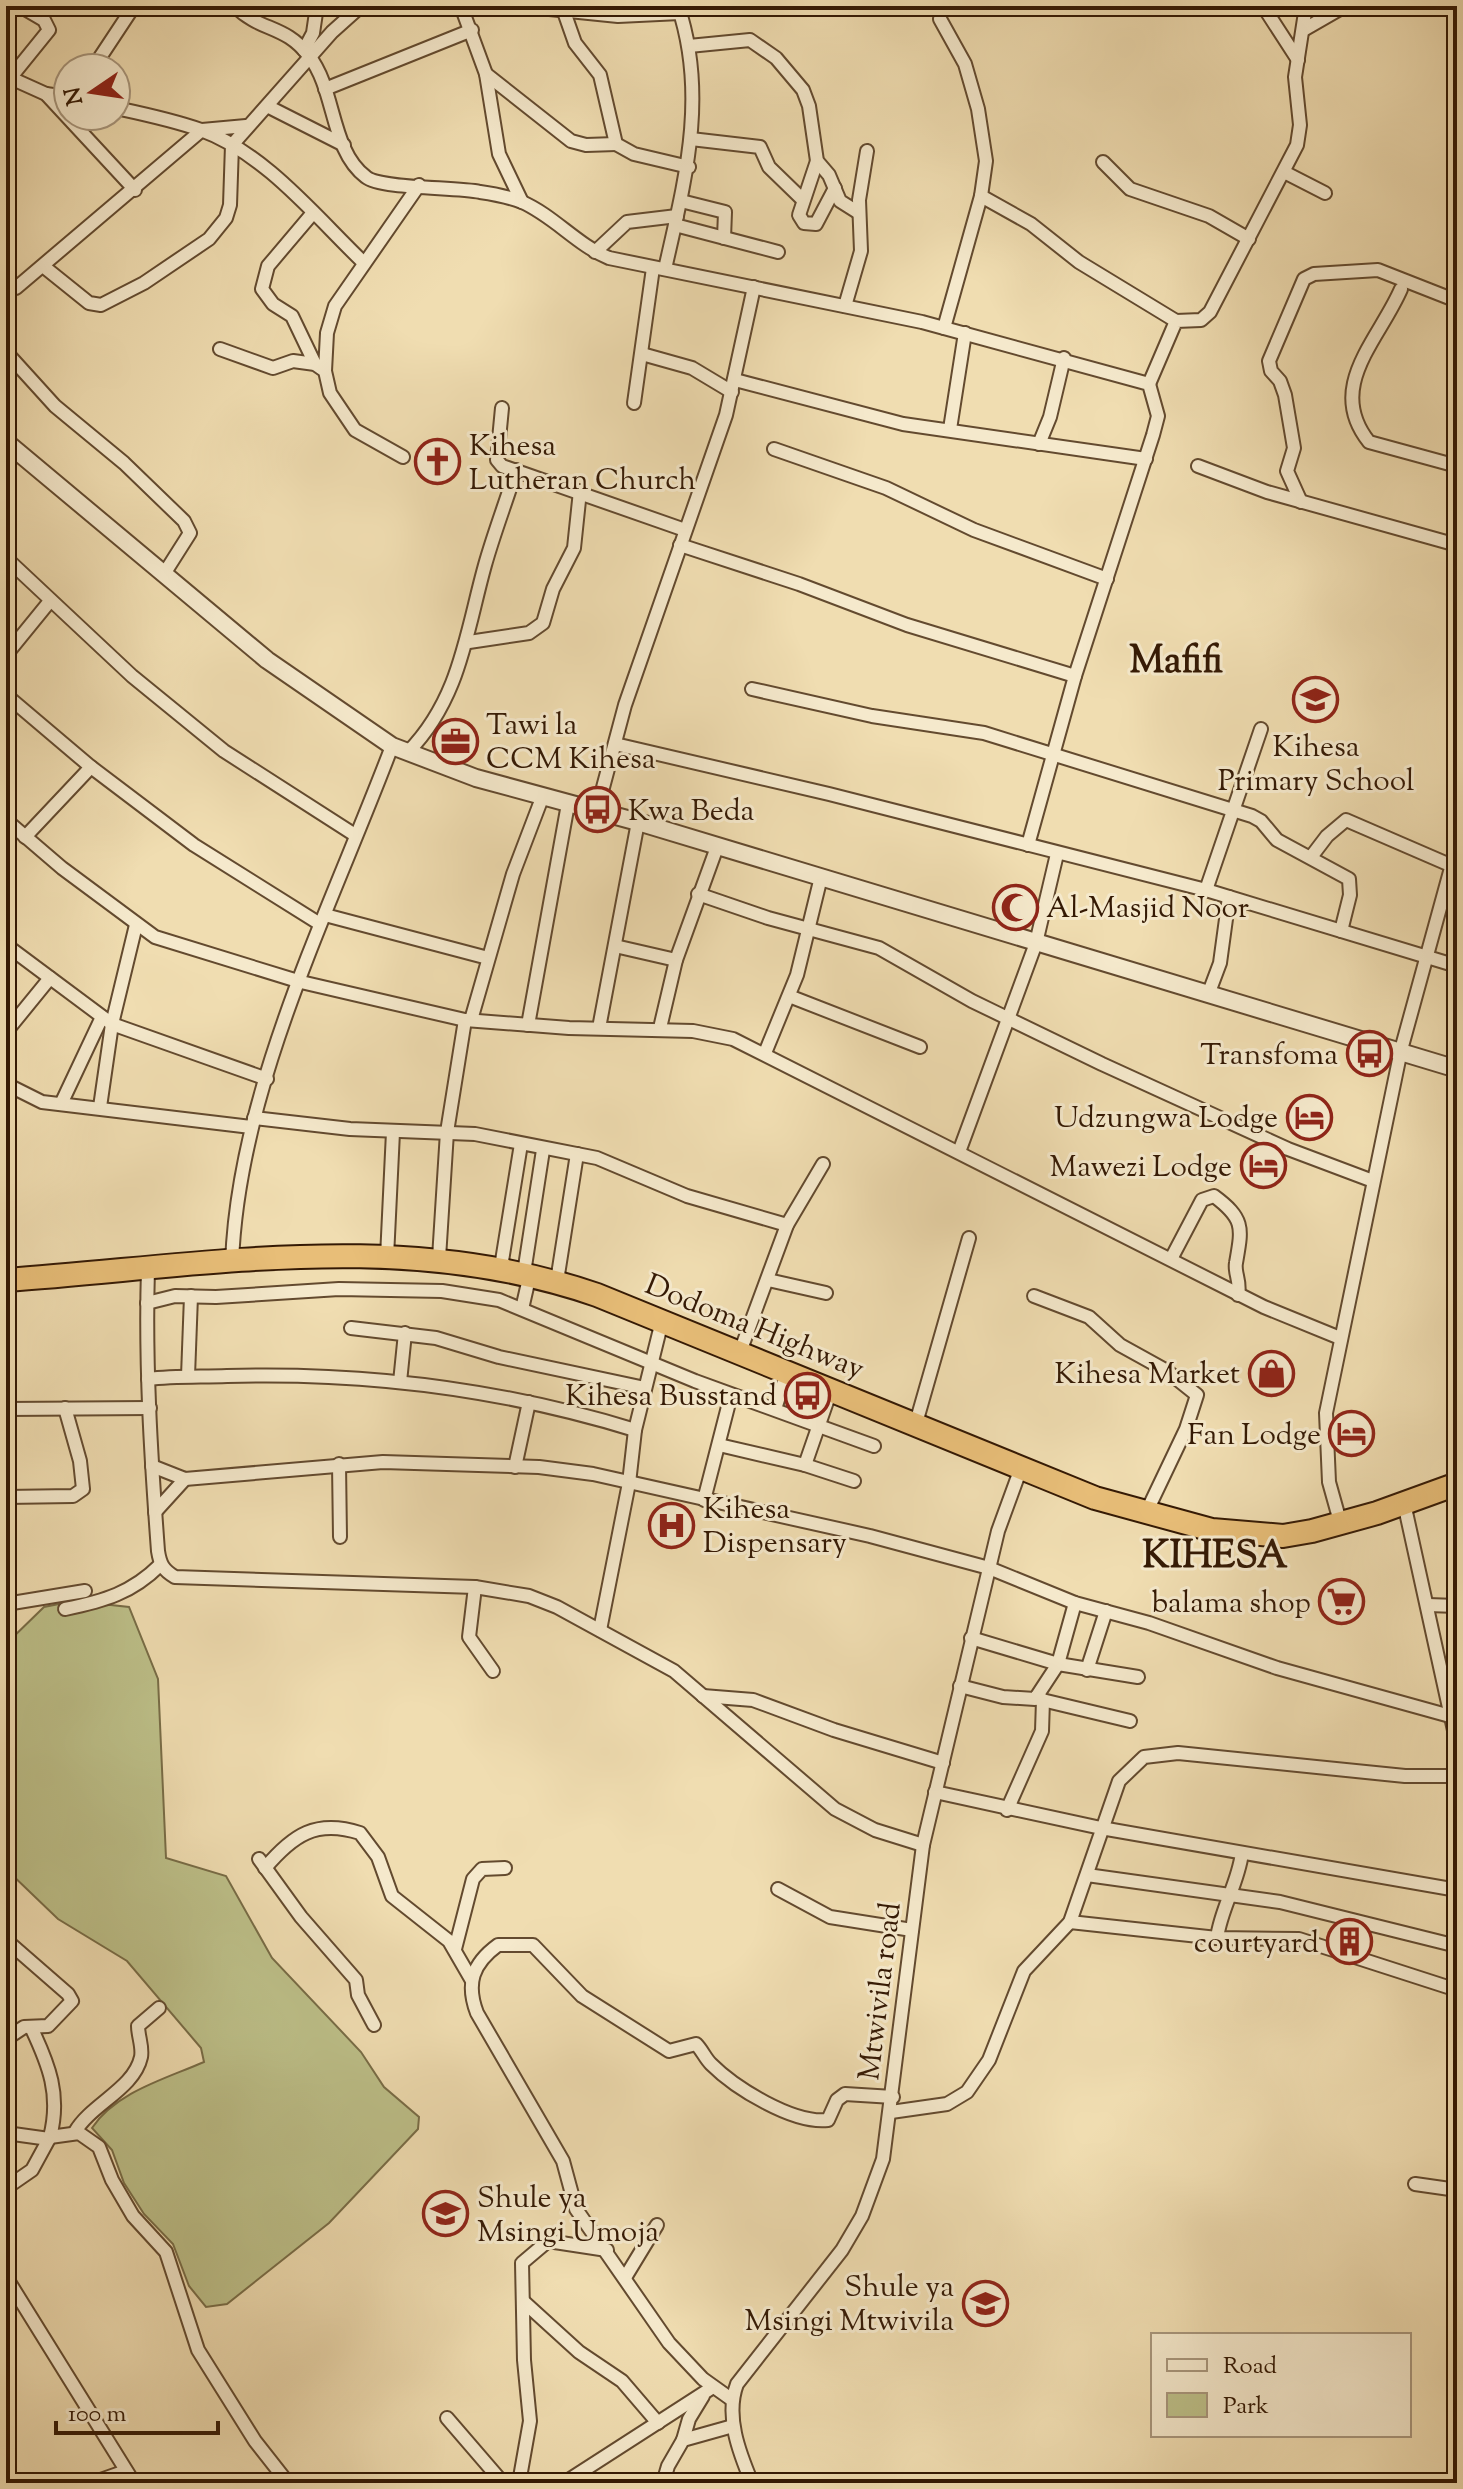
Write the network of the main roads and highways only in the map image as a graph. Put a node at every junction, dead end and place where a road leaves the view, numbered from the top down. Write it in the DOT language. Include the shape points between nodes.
graph roads {
  1 [pos="6,1280"];
  2 [pos="1457,1484"];
  1 -- 2 [label="highway, Dodoma Highway" via="310,1255 439,1258 557,1281 1095,1498 1212,1530 1283,1536 1341,1525"];
}
